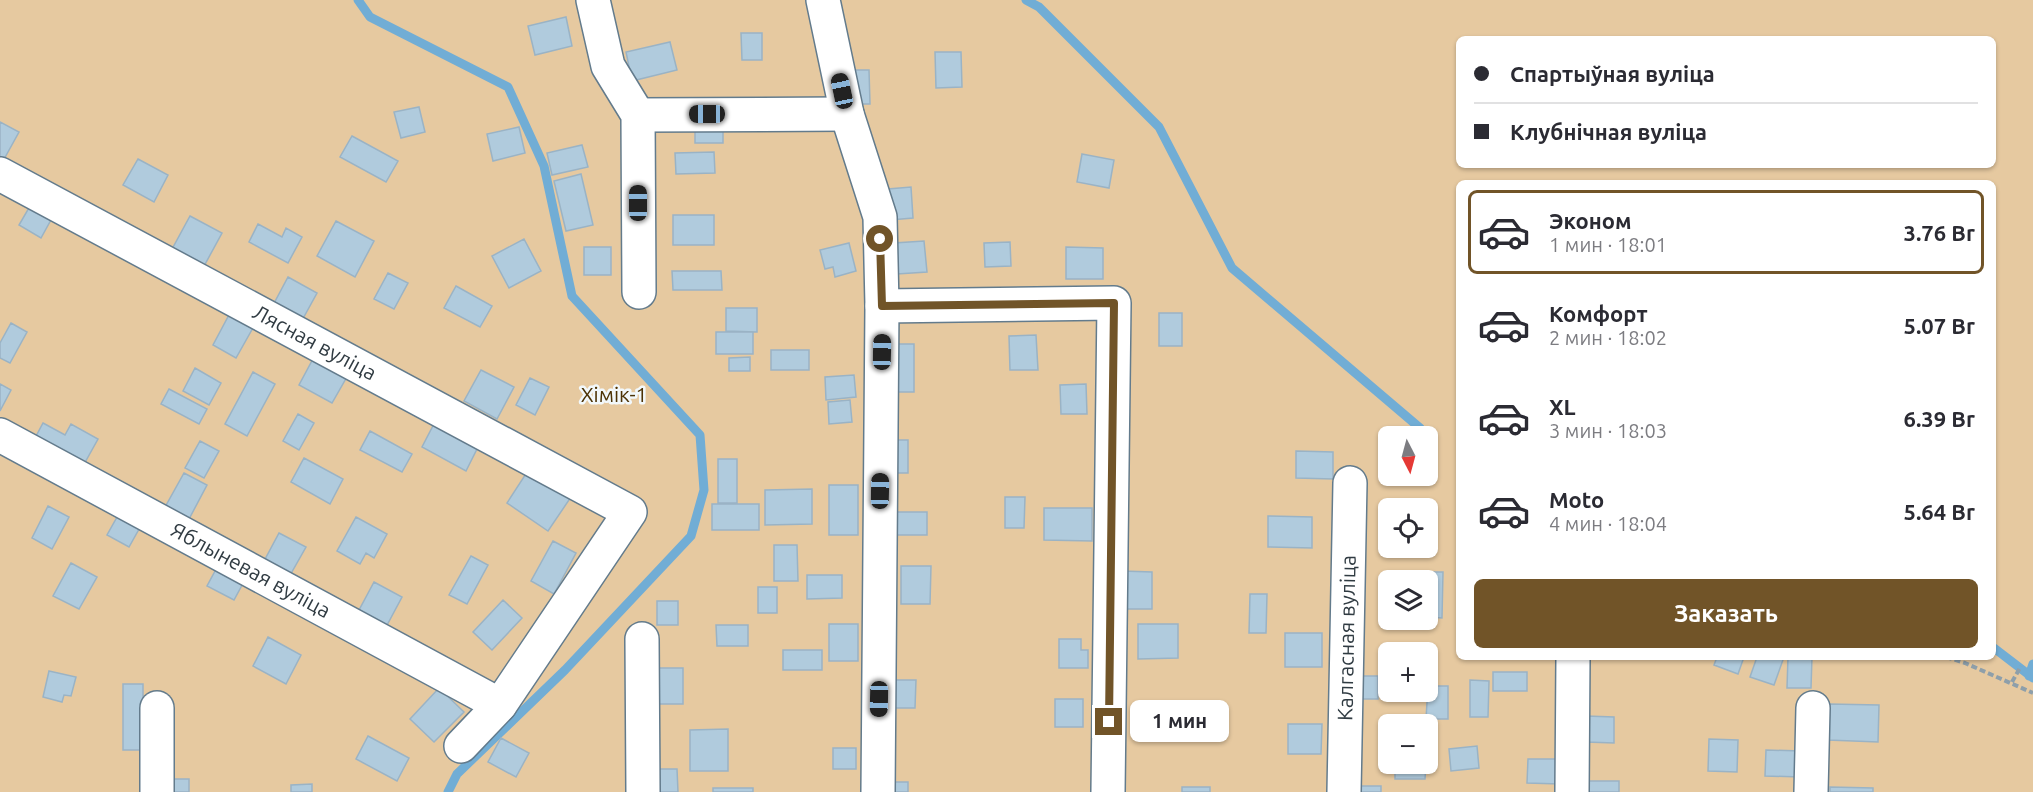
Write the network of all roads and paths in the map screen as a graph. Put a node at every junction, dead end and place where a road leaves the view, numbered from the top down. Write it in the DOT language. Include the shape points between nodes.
graph roads {
  1 [pos="593,0"];
  2 [pos="823,0"];
  3 [pos="638,114"];
  4 [pos="847,114"];
  5 [pos="0,174"];
  6 [pos="639,292"];
  7 [pos="882,306"];
  8 [pos="0,435"];
  9 [pos="1350,483"];
  10 [pos="642,639"];
  11 [pos="1573,660"];
  12 [pos="1956,660"];
  13 [pos="2021,666"];
  14 [pos="2012,681"];
  15 [pos="2033,693"];
  16 [pos="500,705"];
  17 [pos="157,708"];
  18 [pos="1813,708"];
  19 [pos="461,746"];
  20 [pos="157,792"];
  21 [pos="643,792"];
  22 [pos="878,792"];
  23 [pos="1108,792"];
  24 [pos="1344,792"];
  25 [pos="1572,792"];
  26 [pos="1811,792"];
  1 -- 3 [label="street" via="608,66"];
  2 -- 4 [label="street"];
  3 -- 4 [label="street"];
  3 -- 6 [label="street"];
  4 -- 7 [label="street" via="880,217"];
  5 -- 16 [label="street, Лясная вуліца" via="630,512"];
  7 -- 22 [label="street"];
  7 -- 23 [label="street" via="1114,303"];
  8 -- 16 [label="street, Яблыневая вуліца"];
  9 -- 24 [label="street, Калгасная вуліца"];
  10 -- 21 [label="street"];
  11 -- 25 [label="street"];
  12 -- 14 [label="path"];
  13 -- 14 [label="path"];
  14 -- 15 [label="path"];
  16 -- 19 [label="street"];
  17 -- 20 [label="street"];
  18 -- 26 [label="street"];
}
